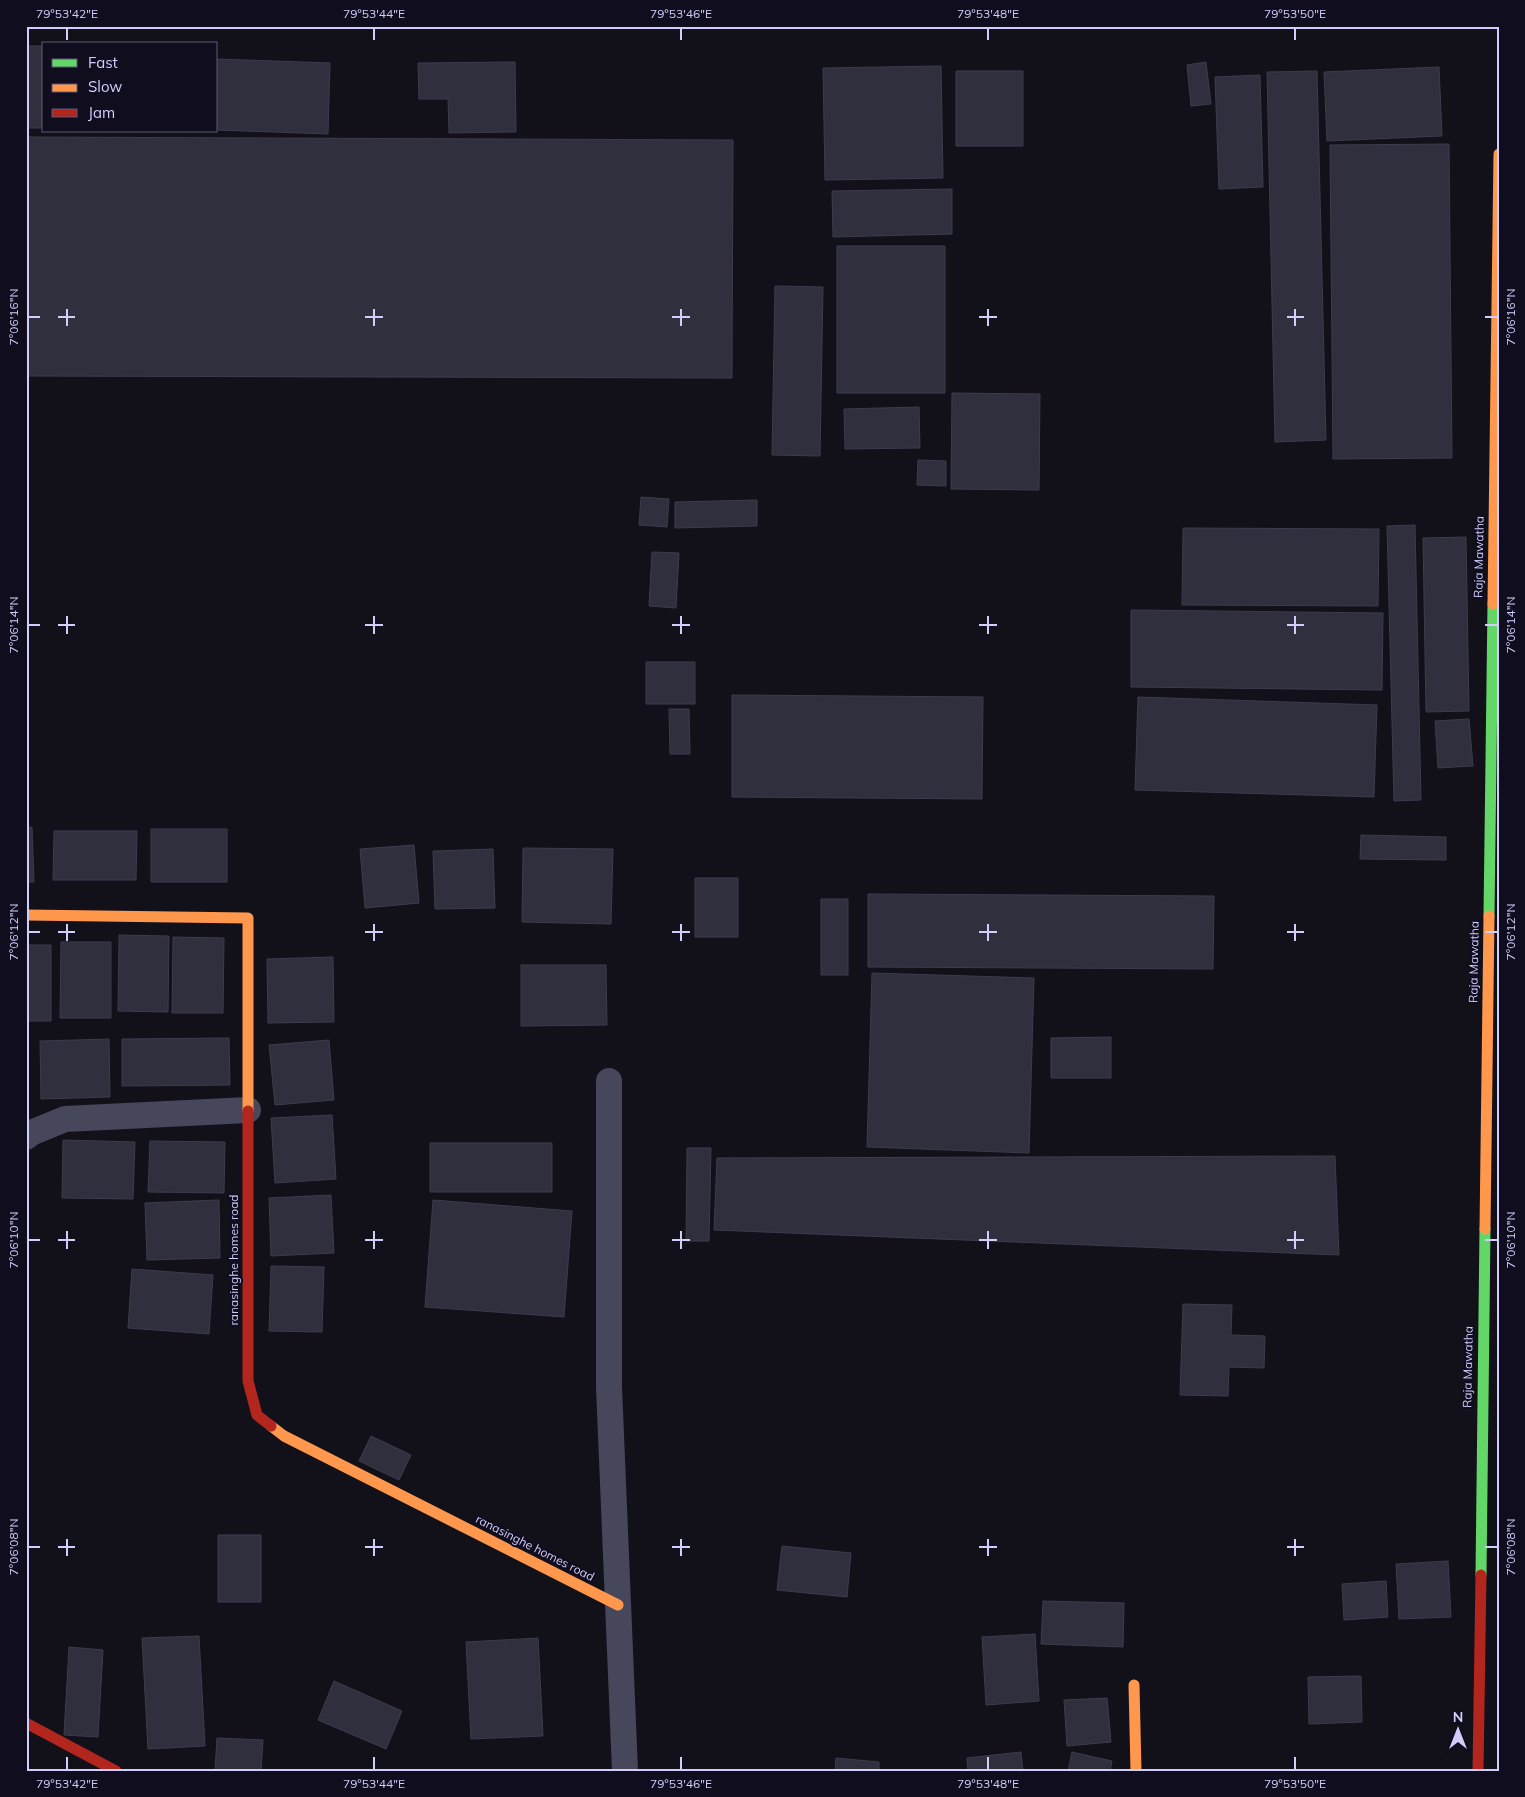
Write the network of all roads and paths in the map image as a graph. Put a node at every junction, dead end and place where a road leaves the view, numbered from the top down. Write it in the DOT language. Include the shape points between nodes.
graph roads {
  1 [pos="1499,154"];
  2 [pos="26,915"];
  3 [pos="608,1081"];
  4 [pos="248,1110"];
  5 [pos="26,1138"];
  6 [pos="618,1605"];
  7 [pos="1134,1685"];
  8 [pos="26,1723"];
  9 [pos="116,1771"];
  10 [pos="625,1771"];
  11 [pos="1136,1771"];
  12 [pos="1478,1771"];
  1 -- 12 [label="street, Raja Mawatha"];
  2 -- 4 [label="street, ranasinghe homes road" via="248,918"];
  3 -- 6 [label="street" via="608,1387"];
  4 -- 5 [label="street" via="65,1119"];
  4 -- 6 [label="street, ranasinghe homes road" via="248,1382 257,1415 284,1436"];
  6 -- 10 [label="street"];
  7 -- 11 [label="street"];
  8 -- 9 [label="street"];
}
